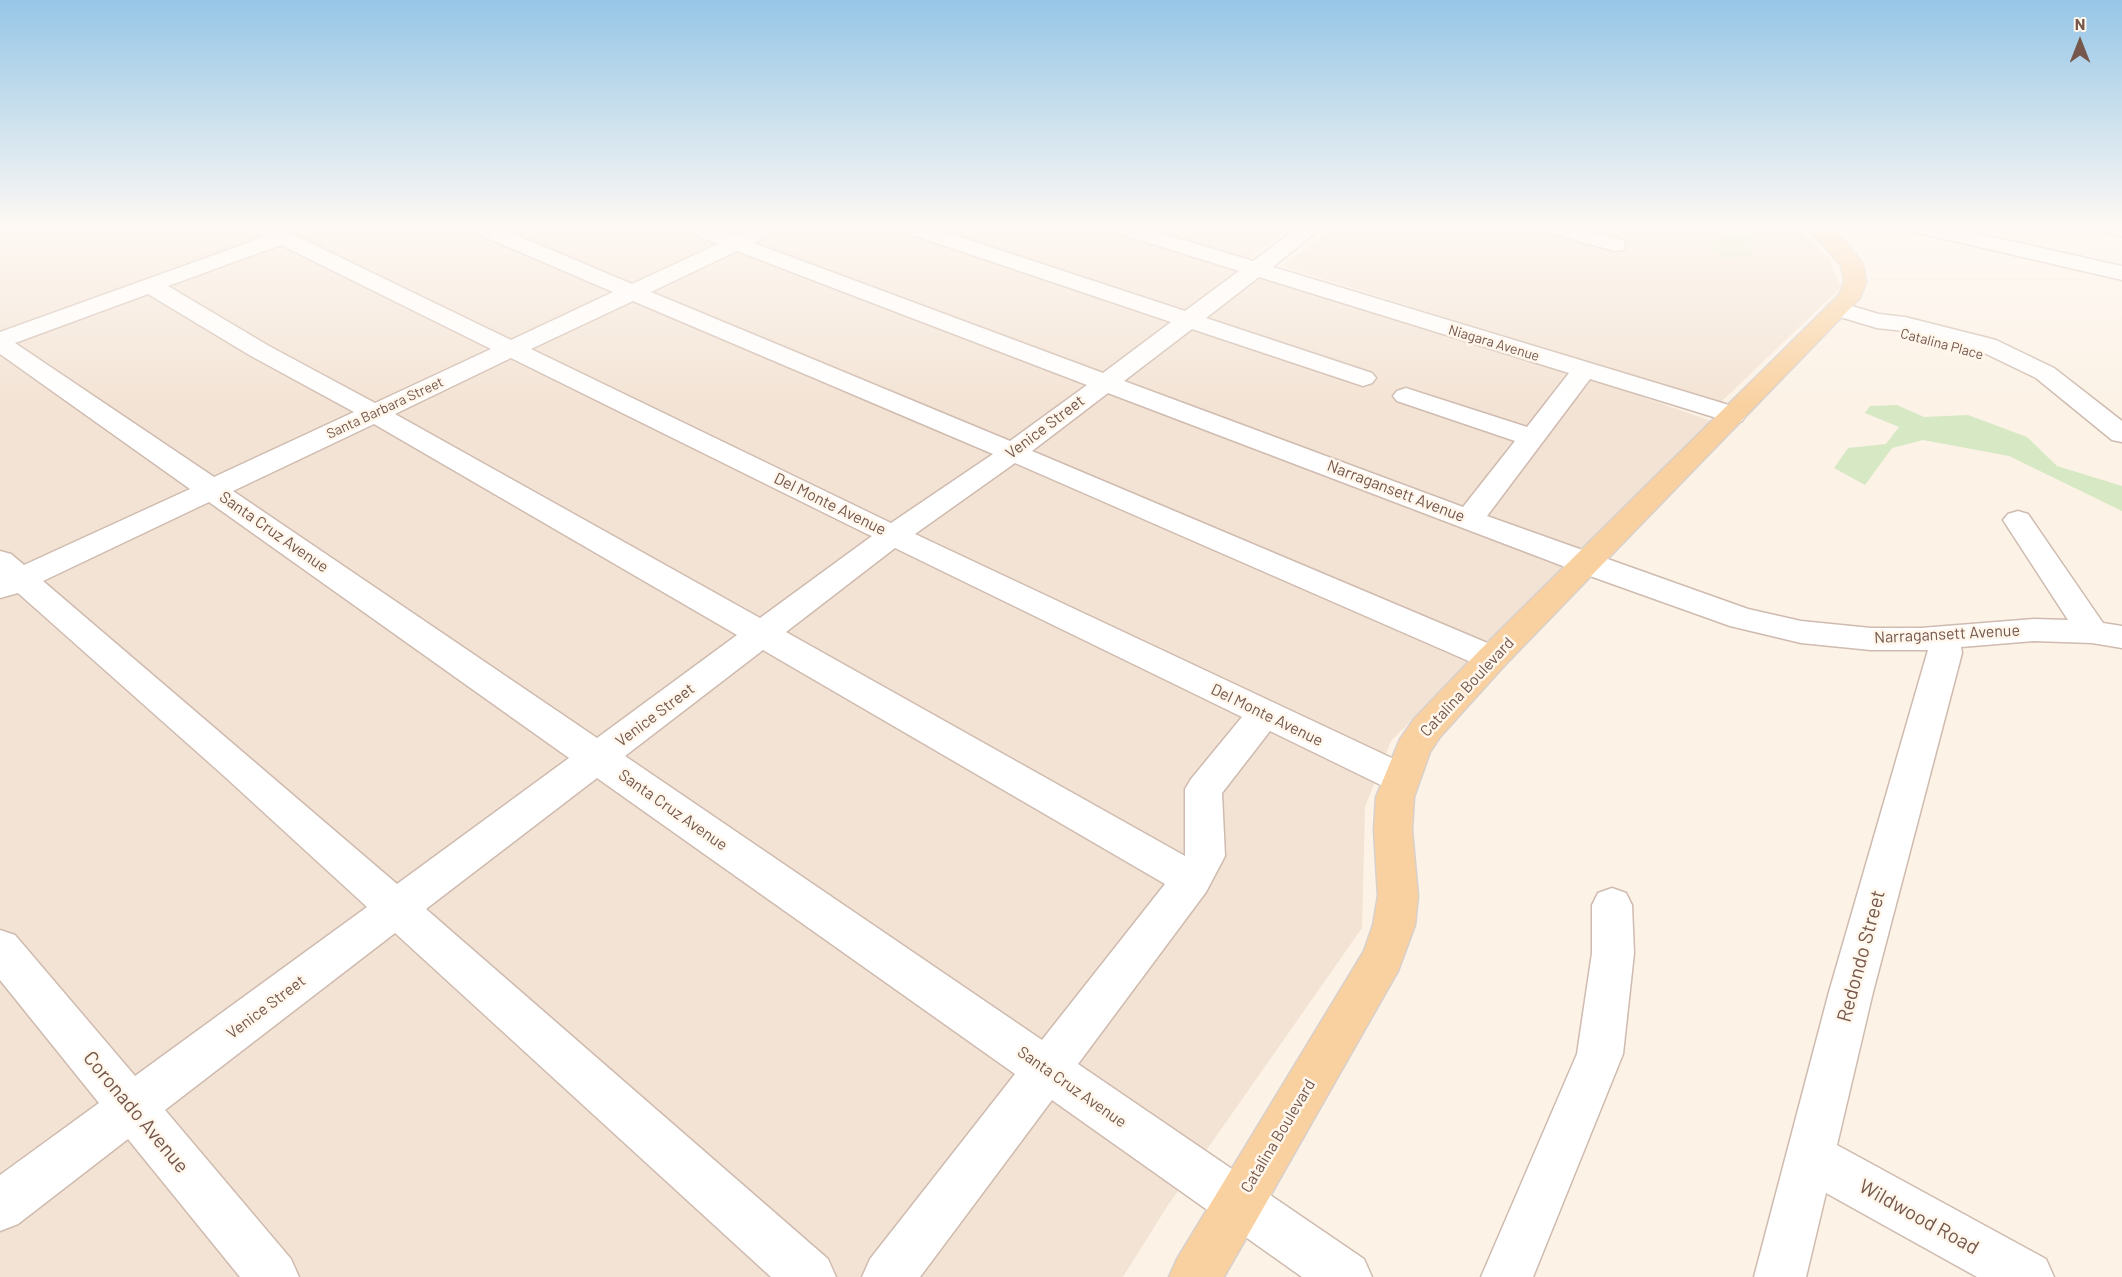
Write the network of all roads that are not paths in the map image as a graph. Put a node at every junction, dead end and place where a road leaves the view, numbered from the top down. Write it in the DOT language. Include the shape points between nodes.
graph roads {
  1 [pos="146,287"];
  2 [pos="153,287"];
  3 [pos="384,287"];
  4 [pos="616,287"];
  5 [pos="645,287"];
  6 [pos="851,287"];
  7 [pos="1084,287"];
  8 [pos="1232,287"];
  9 [pos="1312,287"];
  10 [pos="1854,287"];
  11 [pos="631,293"];
  12 [pos="1838,309"];
  13 [pos="1186,321"];
  14 [pos="0,341"];
  15 [pos="512,349"];
  16 [pos="1584,370"];
  17 [pos="1363,378"];
  18 [pos="1106,381"];
  19 [pos="1406,396"];
  20 [pos="375,413"];
  21 [pos="1733,415"];
  22 [pos="2122,434"];
  23 [pos="1533,438"];
  24 [pos="1012,453"];
  25 [pos="213,489"];
  26 [pos="1469,519"];
  27 [pos="2018,520"];
  28 [pos="893,535"];
  29 [pos="1587,564"];
  30 [pos="6,577"];
  31 [pos="2092,632"];
  32 [pos="762,635"];
  33 [pos="1943,636"];
  34 [pos="2122,637"];
  35 [pos="1492,658"];
  36 [pos="1264,714"];
  37 [pos="597,758"];
  38 [pos="1400,778"];
  39 [pos="1192,880"];
  40 [pos="1612,905"];
  41 [pos="396,909"];
  42 [pos="0,948"];
  43 [pos="1045,1069"];
  44 [pos="132,1108"];
  45 [pos="1810,1157"];
  46 [pos="1239,1202"];
  47 [pos="0,1206"];
  48 [pos="273,1277"];
  49 [pos="810,1277"];
  50 [pos="888,1277"];
  51 [pos="1195,1277"];
  52 [pos="1346,1277"];
  53 [pos="1508,1277"];
  54 [pos="1780,1277"];
  55 [pos="2028,1277"];
  1 -- 14 [label="street"];
  2 -- 20 [label="street"];
  3 -- 15 [label="street, Del Monte Avenue"];
  4 -- 11 [label="street"];
  5 -- 11 [label="street, Santa Barbara Street"];
  6 -- 18 [label="street, Narragansett Avenue"];
  7 -- 13 [label="street"];
  8 -- 13 [label="street, Venice Street"];
  9 -- 16 [label="street, Niagara Avenue"];
  10 -- 12 [label="main road, Catalina Boulevard"];
  11 -- 15 [label="street, Santa Barbara Street"];
  11 -- 24 [label="street"];
  12 -- 21 [label="main road, Catalina Boulevard"];
  12 -- 22 [label="street, Catalina Place" via="1876,321 1899,335 1983,357 2011,358 2045,373"];
  13 -- 17 [label="street"];
  13 -- 18 [label="street, Venice Street"];
  14 -- 25 [label="street, Santa Cruz Avenue"];
  15 -- 20 [label="street, Santa Barbara Street"];
  15 -- 28 [label="street, Del Monte Avenue"];
  16 -- 21 [label="street, Niagara Avenue"];
  16 -- 23 [label="street"];
  18 -- 24 [label="street, Venice Street"];
  18 -- 26 [label="street, Narragansett Avenue"];
  19 -- 23 [label="street"];
  20 -- 25 [label="street, Santa Barbara Street"];
  20 -- 32 [label="street"];
  21 -- 29 [label="main road, Catalina Boulevard"];
  23 -- 26 [label="street"];
  24 -- 28 [label="street, Venice Street"];
  24 -- 35 [label="street"];
  25 -- 30 [label="street, Santa Barbara Street"];
  25 -- 37 [label="street, Santa Cruz Avenue"];
  26 -- 29 [label="street, Narragansett Avenue"];
  27 -- 31 [label="street"];
  28 -- 32 [label="street, Venice Street"];
  28 -- 36 [label="street, Del Monte Avenue"];
  29 -- 33 [label="street, Narragansett Avenue" via="1712,609 1779,627 1871,639"];
  29 -- 35 [label="main road, Catalina Boulevard"];
  30 -- 41 [label="street" via="237,766"];
  31 -- 33 [label="street, Narragansett Avenue" via="2016,630"];
  31 -- 34 [label="street, Narragansett Avenue"];
  32 -- 37 [label="street, Venice Street"];
  32 -- 39 [label="street"];
  33 -- 45 [label="street, Redondo Street" via="1945,653"];
  35 -- 38 [label="main road, Catalina Boulevard" via="1420,737"];
  36 -- 38 [label="street, Del Monte Avenue"];
  36 -- 39 [label="street" via="1204,789 1205,856"];
  37 -- 41 [label="street, Venice Street"];
  37 -- 43 [label="street, Santa Cruz Avenue"];
  38 -- 46 [label="main road, Catalina Boulevard" via="1392,816 1396,912 1383,958"];
  39 -- 43 [label="street"];
  40 -- 53 [label="street" via="1613,953 1600,1054"];
  41 -- 44 [label="street, Venice Street"];
  41 -- 49 [label="street"];
  42 -- 44 [label="street, Coronado Avenue"];
  43 -- 46 [label="street, Santa Cruz Avenue"];
  43 -- 50 [label="street"];
  44 -- 47 [label="street, Venice Street"];
  44 -- 48 [label="street, Coronado Avenue"];
  45 -- 54 [label="street, Redondo Street"];
  45 -- 55 [label="street, Wildwood Road"];
  46 -- 51 [label="main road, Catalina Boulevard"];
  46 -- 52 [label="street, Santa Cruz Avenue"];
}
